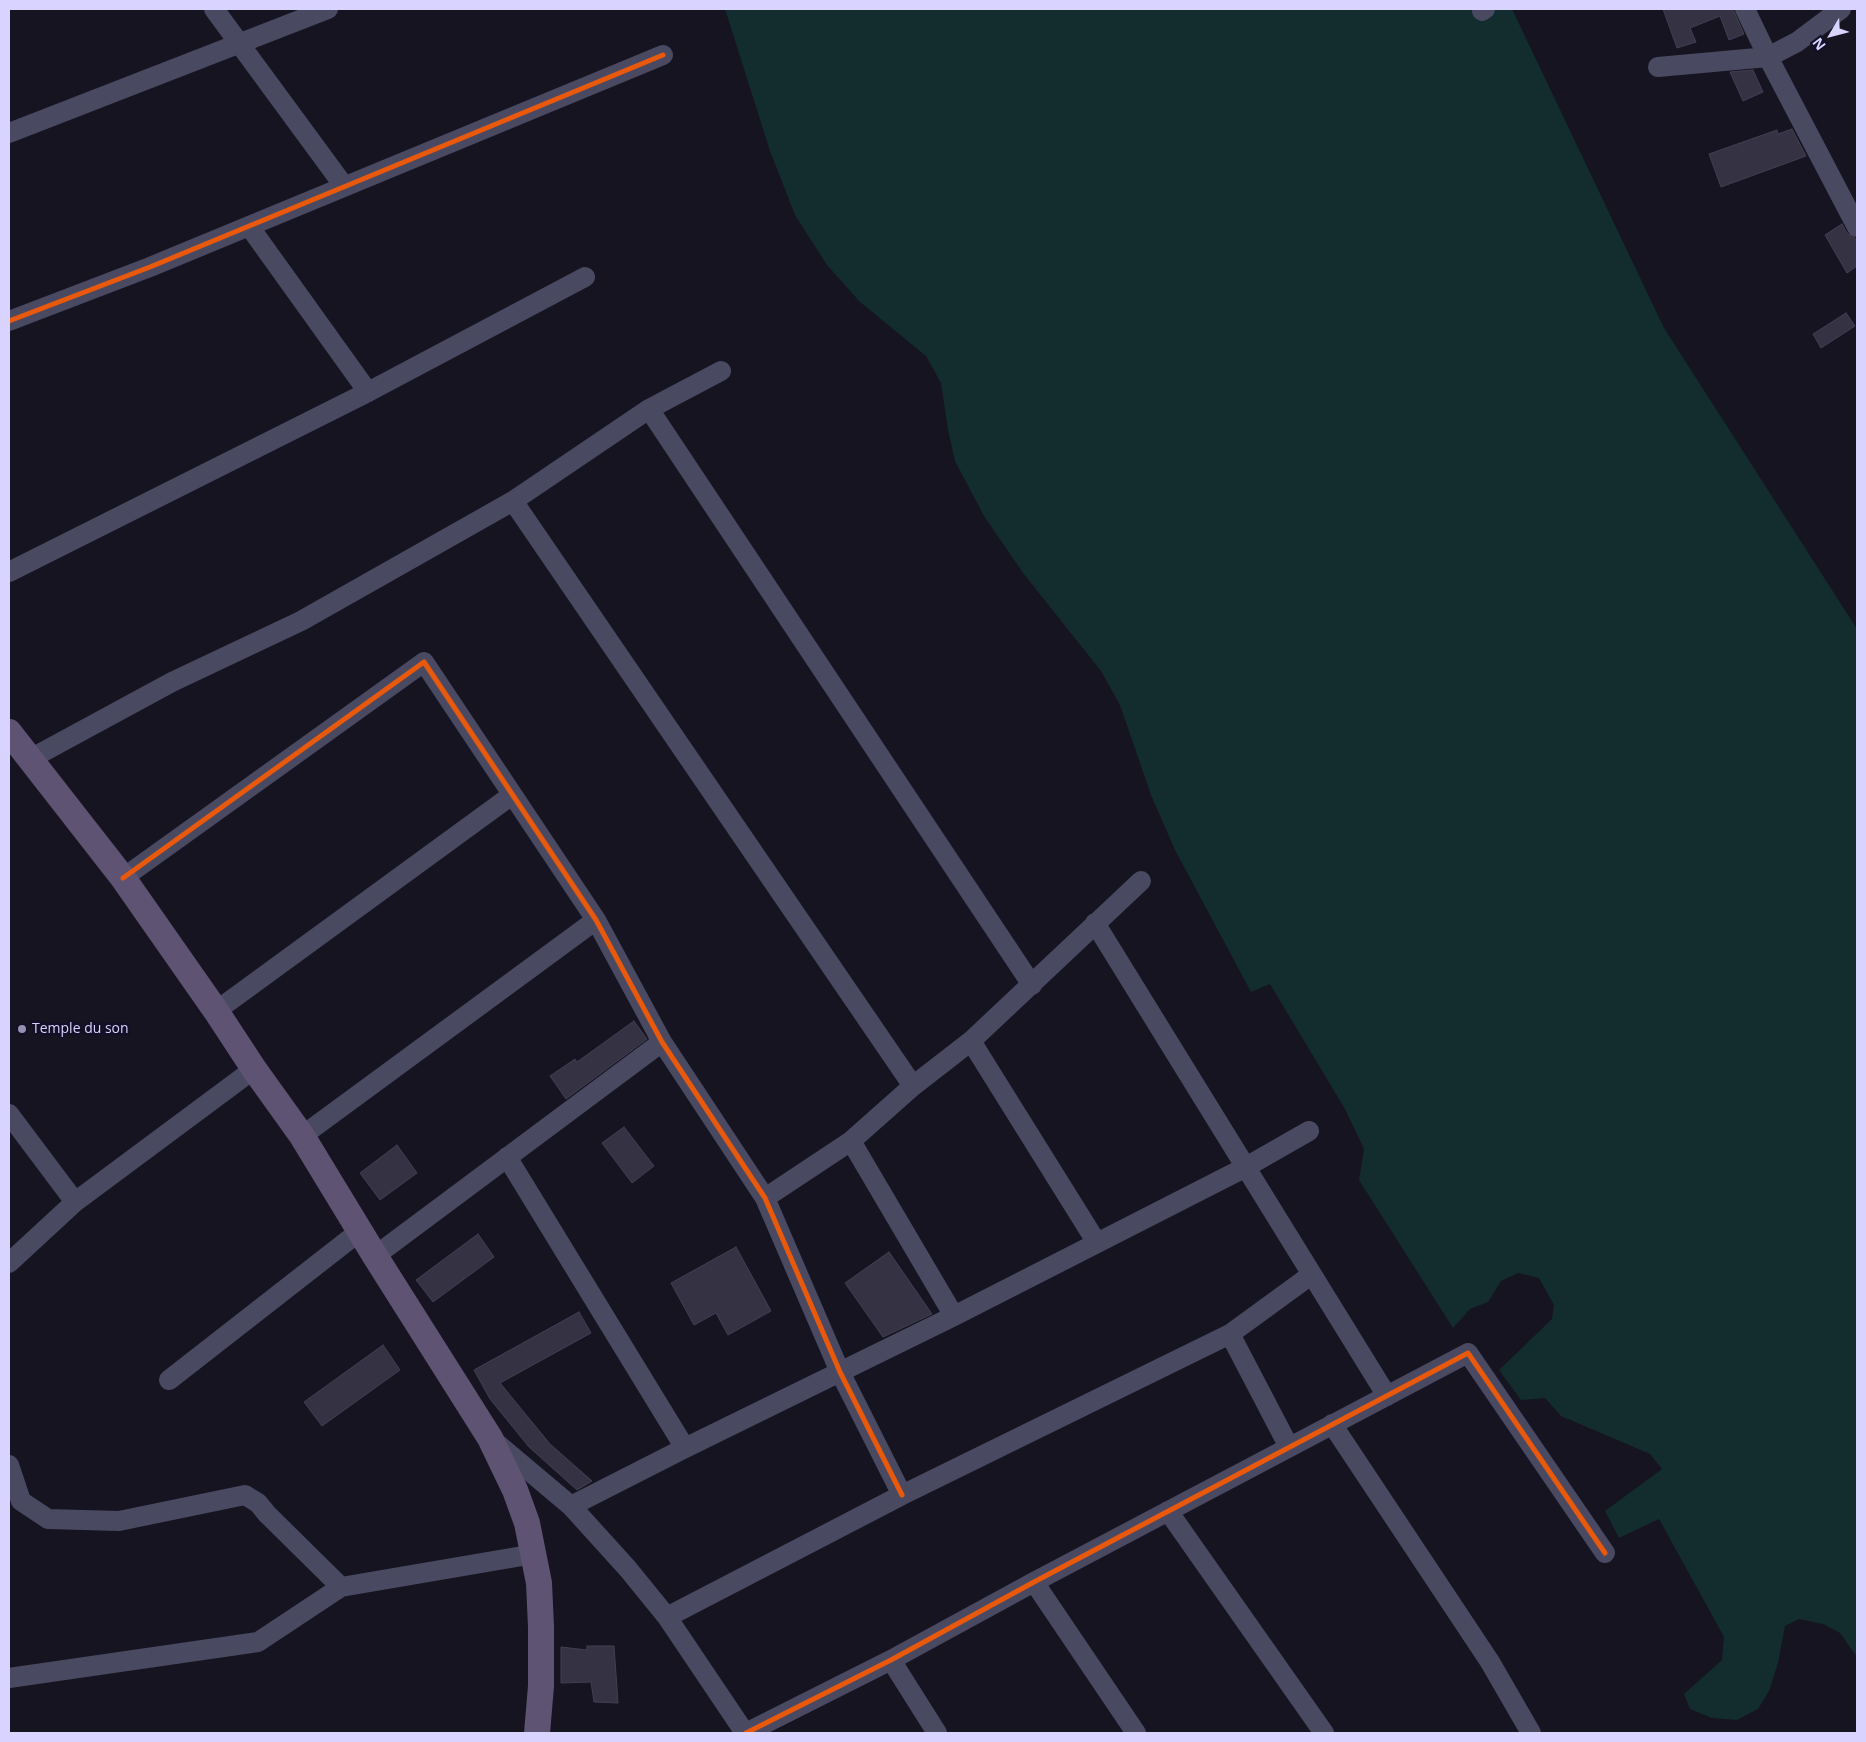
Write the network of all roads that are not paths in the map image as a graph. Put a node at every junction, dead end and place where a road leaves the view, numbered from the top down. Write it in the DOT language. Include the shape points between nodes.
graph roads {
  1 [pos="214,9"];
  2 [pos="328,9"];
  3 [pos="1746,9"];
  4 [pos="1841,9"];
  5 [pos="238,43"];
  6 [pos="663,55"];
  7 [pos="1768,57"];
  8 [pos="1658,67"];
  9 [pos="9,133"];
  10 [pos="344,186"];
  11 [pos="1856,221"];
  12 [pos="249,226"];
  13 [pos="585,277"];
  14 [pos="9,321"];
  15 [pos="721,371"];
  16 [pos="368,392"];
  17 [pos="649,409"];
  18 [pos="513,501"];
  19 [pos="9,572"];
  20 [pos="9,732"];
  21 [pos="30,759"];
  22 [pos="512,795"];
  23 [pos="123,878"];
  24 [pos="1141,881"];
  25 [pos="596,920"];
  26 [pos="1095,922"];
  27 [pos="1032,985"];
  28 [pos="216,1011"];
  29 [pos="971,1041"];
  30 [pos="662,1042"];
  31 [pos="254,1069"];
  32 [pos="913,1086"];
  33 [pos="9,1114"];
  34 [pos="1310,1131"];
  35 [pos="302,1136"];
  36 [pos="851,1141"];
  37 [pos="507,1157"];
  38 [pos="1246,1167"];
  39 [pos="765,1198"];
  40 [pos="75,1202"];
  41 [pos="360,1231"];
  42 [pos="1097,1243"];
  43 [pos="374,1256"];
  44 [pos="9,1262"];
  45 [pos="1311,1275"];
  46 [pos="954,1316"];
  47 [pos="1230,1334"];
  48 [pos="840,1372"];
  49 [pos="170,1380"];
  50 [pos="1386,1396"];
  51 [pos="1332,1424"];
  52 [pos="490,1438"];
  53 [pos="1290,1447"];
  54 [pos="685,1448"];
  55 [pos="9,1465"];
  56 [pos="902,1495"];
  57 [pos="570,1506"];
  58 [pos="1168,1511"];
  59 [pos="1605,1553"];
  60 [pos="534,1554"];
  61 [pos="1034,1582"];
  62 [pos="341,1587"];
  63 [pos="667,1617"];
  64 [pos="891,1660"];
  65 [pos="9,1678"];
  66 [pos="536,1733"];
  67 [pos="746,1733"];
  68 [pos="936,1733"];
  69 [pos="1136,1733"];
  70 [pos="1324,1733"];
  71 [pos="1531,1733"];
  1 -- 5 [label="street"];
  2 -- 5 [label="street"];
  3 -- 7 [label="street"];
  4 -- 7 [label="street" via="1797,42"];
  5 -- 9 [label="street"];
  5 -- 10 [label="street"];
  6 -- 10 [label="street"];
  7 -- 8 [label="street"];
  7 -- 11 [label="street"];
  10 -- 12 [label="street"];
  12 -- 14 [label="street"];
  12 -- 16 [label="street"];
  13 -- 16 [label="street"];
  15 -- 17 [label="street"];
  16 -- 19 [label="street"];
  17 -- 18 [label="street"];
  17 -- 27 [label="street"];
  18 -- 21 [label="street" via="301,620 172,682"];
  18 -- 32 [label="street"];
  20 -- 21 [label="main road"];
  21 -- 23 [label="main road"];
  22 -- 23 [label="street" via="424,662"];
  22 -- 25 [label="street"];
  22 -- 28 [label="street"];
  23 -- 28 [label="main road"];
  24 -- 26 [label="street"];
  25 -- 30 [label="street"];
  25 -- 35 [label="street"];
  26 -- 27 [label="street"];
  26 -- 38 [label="street"];
  27 -- 29 [label="street"];
  28 -- 31 [label="main road"];
  29 -- 32 [label="street"];
  29 -- 42 [label="street"];
  30 -- 37 [label="street"];
  30 -- 39 [label="street"];
  31 -- 35 [label="main road"];
  31 -- 40 [label="street"];
  32 -- 36 [label="street"];
  33 -- 40 [label="street"];
  34 -- 38 [label="street"];
  35 -- 41 [label="main road"];
  36 -- 39 [label="street"];
  36 -- 46 [label="street"];
  37 -- 43 [label="street"];
  37 -- 54 [label="street"];
  38 -- 42 [label="street"];
  38 -- 45 [label="street"];
  39 -- 48 [label="street"];
  40 -- 44 [label="street"];
  41 -- 43 [label="main road"];
  41 -- 49 [label="street"];
  42 -- 46 [label="street"];
  43 -- 52 [label="main road"];
  45 -- 47 [label="street"];
  45 -- 50 [label="street"];
  46 -- 48 [label="street"];
  47 -- 53 [label="street"];
  47 -- 56 [label="street"];
  48 -- 54 [label="street"];
  48 -- 56 [label="street"];
  50 -- 51 [label="street"];
  50 -- 59 [label="street" via="1468,1353"];
  51 -- 53 [label="street"];
  51 -- 71 [label="street" via="1490,1662"];
  52 -- 57 [label="street"];
  52 -- 60 [label="main road" via="515,1490"];
  53 -- 58 [label="street"];
  54 -- 57 [label="street"];
  55 -- 62 [label="street" via="22,1501 48,1519 119,1521 244,1495 258,1503"];
  56 -- 63 [label="street"];
  57 -- 63 [label="street"];
  58 -- 61 [label="street"];
  58 -- 70 [label="street"];
  60 -- 62 [label="street"];
  60 -- 66 [label="main road" via="541,1627 541,1686"];
  61 -- 64 [label="street"];
  61 -- 69 [label="street"];
  62 -- 65 [label="street" via="258,1642"];
  63 -- 67 [label="street"];
  64 -- 67 [label="street"];
  64 -- 68 [label="street"];
}
